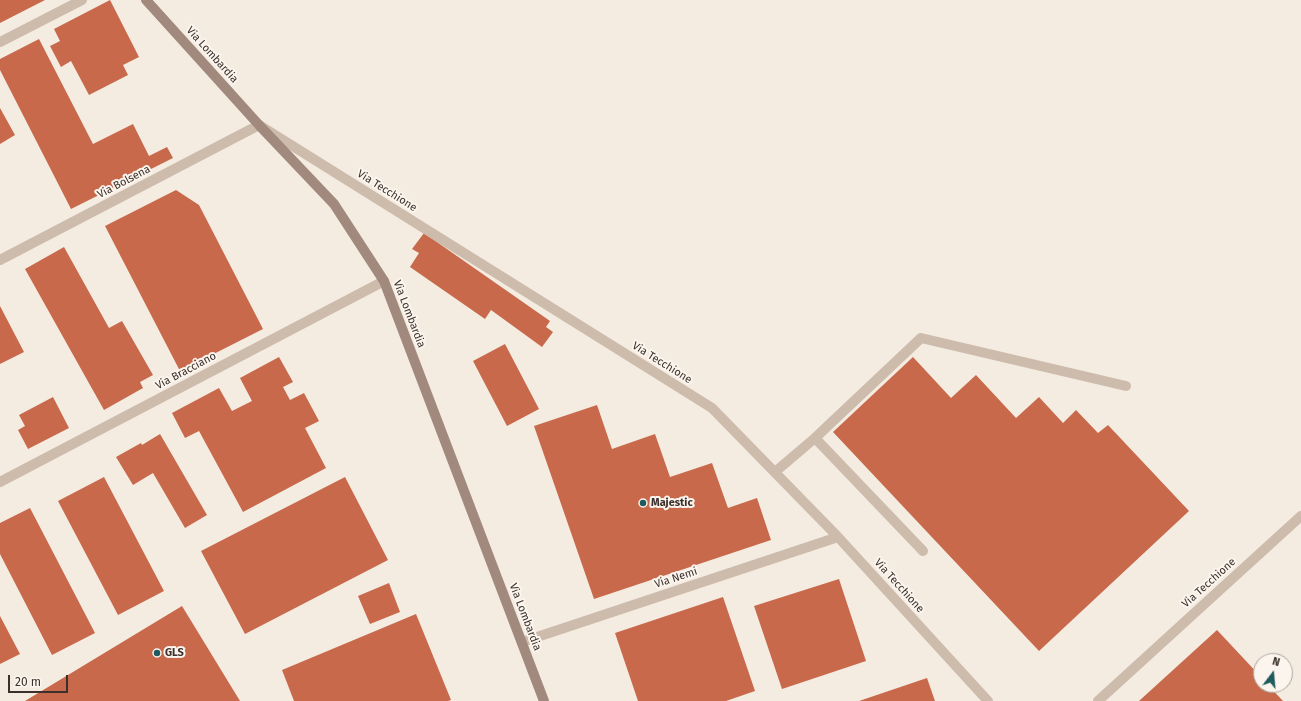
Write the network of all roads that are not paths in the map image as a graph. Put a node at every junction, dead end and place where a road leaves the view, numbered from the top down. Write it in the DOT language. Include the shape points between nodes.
graph roads {
  1 [pos="82,0"];
  2 [pos="146,0"];
  3 [pos="0,42"];
  4 [pos="259,125"];
  5 [pos="0,260"];
  6 [pos="384,281"];
  7 [pos="1126,386"];
  8 [pos="815,438"];
  9 [pos="775,472"];
  10 [pos="0,482"];
  11 [pos="1301,516"];
  12 [pos="838,537"];
  13 [pos="923,551"];
  14 [pos="522,642"];
  15 [pos="544,701"];
  16 [pos="988,701"];
  17 [pos="1098,701"];
  1 -- 3 [label="street"];
  2 -- 4 [label="street, Via Lombardia"];
  4 -- 5 [label="street, Via Bolsena"];
  4 -- 6 [label="street, Via Lombardia" via="334,204"];
  4 -- 9 [label="street, Via Tecchione" via="712,408"];
  6 -- 10 [label="street, Via Bracciano"];
  6 -- 14 [label="street, Via Lombardia"];
  7 -- 8 [label="street" via="921,338"];
  8 -- 9 [label="street"];
  8 -- 13 [label="street"];
  9 -- 12 [label="street, Via Tecchione"];
  11 -- 17 [label="street, Via Tecchione"];
  12 -- 14 [label="street, Via Nemi"];
  12 -- 16 [label="street, Via Tecchione"];
  14 -- 15 [label="street, Via Lombardia"];
}
